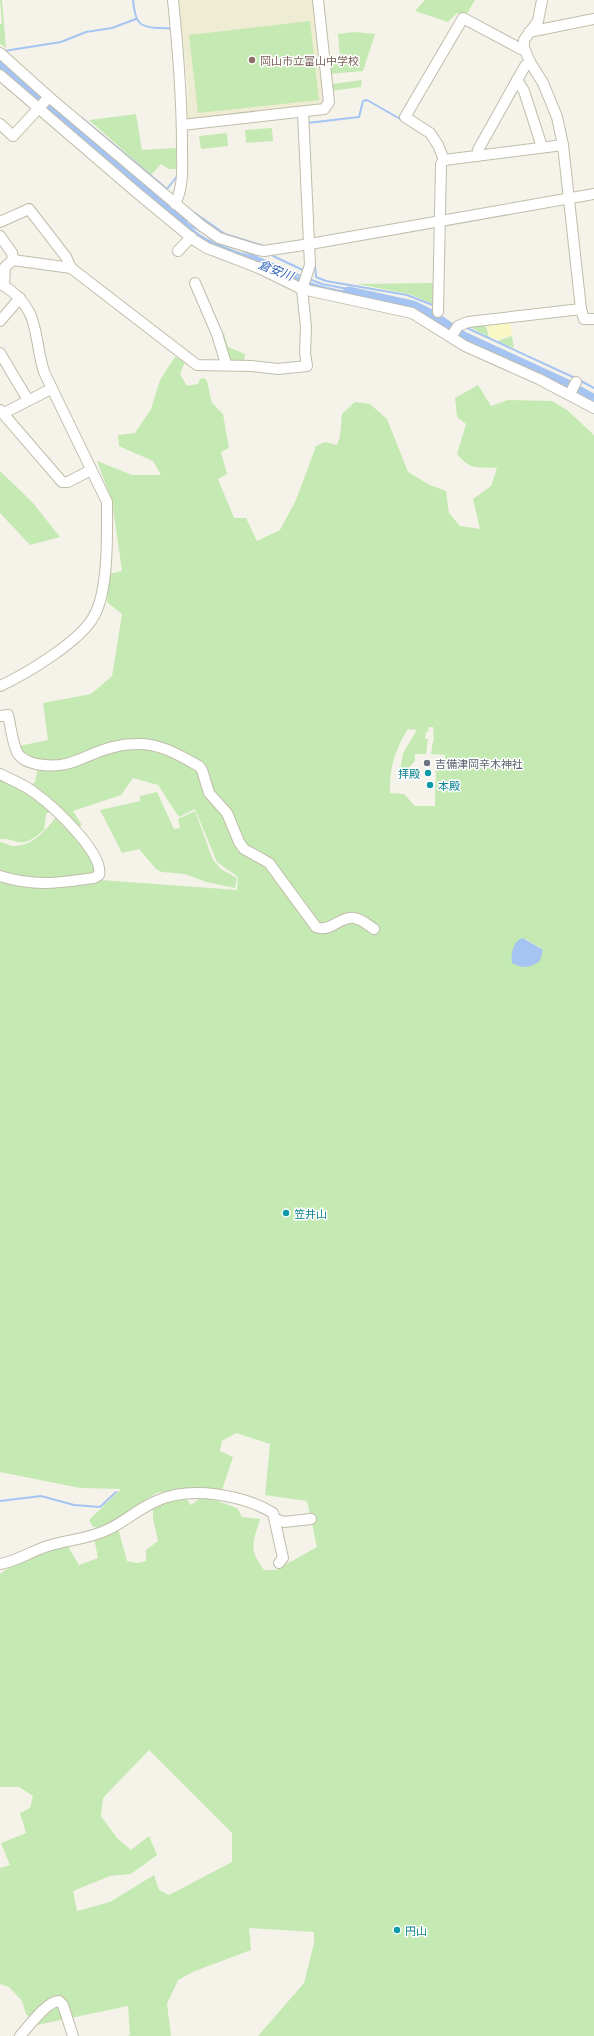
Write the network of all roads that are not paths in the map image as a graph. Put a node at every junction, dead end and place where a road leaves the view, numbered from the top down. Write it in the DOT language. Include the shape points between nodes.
graph roads {
  1 [pos="173,0"];
  2 [pos="318,0"];
  3 [pos="542,0"];
  4 [pos="594,19"];
  5 [pos="529,32"];
  6 [pos="524,48"];
  7 [pos="0,53"];
  8 [pos="528,64"];
  9 [pos="0,75"];
  10 [pos="517,80"];
  11 [pos="43,104"];
  12 [pos="303,112"];
  13 [pos="0,124"];
  14 [pos="182,125"];
  15 [pos="563,145"];
  16 [pos="542,147"];
  17 [pos="477,156"];
  18 [pos="444,160"];
  19 [pos="594,194"];
  20 [pos="570,198"];
  21 [pos="175,204"];
  22 [pos="0,222"];
  23 [pos="441,222"];
  24 [pos="189,228"];
  25 [pos="0,236"];
  26 [pos="310,244"];
  27 [pos="178,251"];
  28 [pos="13,260"];
  29 [pos="71,268"];
  30 [pos="195,283"];
  31 [pos="2,285"];
  32 [pos="304,285"];
  33 [pos="20,298"];
  34 [pos="581,309"];
  35 [pos="438,312"];
  36 [pos="594,319"];
  37 [pos="0,321"];
  38 [pos="453,333"];
  39 [pos="0,353"];
  40 [pos="226,364"];
  41 [pos="51,389"];
  42 [pos="28,400"];
  43 [pos="594,408"];
  44 [pos="2,411"];
  45 [pos="91,470"];
  46 [pos="0,686"];
  47 [pos="0,716"];
  48 [pos="0,774"];
  49 [pos="0,876"];
  50 [pos="374,929"];
  51 [pos="275,1519"];
  52 [pos="311,1519"];
  53 [pos="279,1563"];
  54 [pos="0,1564"];
  55 [pos="20,2036"];
  56 [pos="73,2036"];
  1 -- 14 [label="street" via="182,90"];
  2 -- 12 [label="street" via="329,102 324,109"];
  3 -- 5 [label="street" via="538,21"];
  4 -- 5 [label="street"];
  5 -- 6 [label="street" via="524,40"];
  6 -- 8 [label="street"];
  6 -- 18 [label="street" via="521,50 463,18 405,117 430,133"];
  7 -- 11 [label="street"];
  8 -- 10 [label="street"];
  8 -- 15 [label="street" via="543,83 557,117"];
  9 -- 11 [label="street"];
  10 -- 16 [label="street" via="524,91"];
  10 -- 17 [label="street"];
  11 -- 13 [label="street" via="13,136"];
  11 -- 21 [label="street"];
  11 -- 24 [label="street" via="91,152"];
  12 -- 14 [label="street"];
  12 -- 26 [label="street"];
  14 -- 21 [label="street" via="182,184"];
  15 -- 16 [label="street"];
  15 -- 20 [label="street"];
  16 -- 17 [label="street"];
  17 -- 18 [label="street"];
  18 -- 23 [label="street" via="441,164"];
  19 -- 20 [label="street"];
  20 -- 23 [label="street"];
  20 -- 34 [label="street"];
  21 -- 24 [label="street"];
  22 -- 29 [label="street" via="28,209 66,257"];
  23 -- 26 [label="street"];
  23 -- 35 [label="street"];
  24 -- 26 [label="street" via="264,252"];
  24 -- 27 [label="street"];
  24 -- 32 [label="street" via="214,252"];
  25 -- 28 [label="street" via="12,253"];
  26 -- 32 [label="street" via="310,271"];
  28 -- 29 [label="street"];
  28 -- 31 [label="street" via="5,267"];
  29 -- 40 [label="street" via="197,365"];
  30 -- 40 [label="street" via="217,334"];
  31 -- 33 [label="street"];
  32 -- 38 [label="street" via="412,313"];
  32 -- 40 [label="street" via="307,366 278,369"];
  33 -- 37 [label="street"];
  33 -- 41 [label="street" via="34,319 39,354"];
  34 -- 36 [label="street" via="584,319"];
  34 -- 38 [label="street" via="468,322 458,326"];
  38 -- 43 [label="street" via="465,346 573,388"];
  39 -- 42 [label="street"];
  41 -- 42 [label="street"];
  41 -- 45 [label="street"];
  42 -- 44 [label="street"];
  44 -- 45 [label="street" via="62,482 68,482"];
  45 -- 46 [label="street" via="107,502 106,547 100,602 94,617 84,629 32,670"];
  47 -- 50 [label="street" via="8,715 18,753 23,760 32,763 60,766 118,746 140,744 156,746 199,766 209,792 227,813 244,849 269,863 316,927 326,929 343,920 354,918 362,920"];
  48 -- 49 [label="street" via="28,788 47,803 85,841 100,870 99,876 94,878 51,884 12,880"];
  51 -- 52 [label="street" via="284,1522"];
  51 -- 53 [label="street" via="283,1558"];
  51 -- 54 [label="street" via="273,1513 256,1504 198,1492 186,1493 158,1500 107,1530 48,1546 23,1558"];
  55 -- 56 [label="street" via="44,2008 54,2001 59,2001 63,2005"];
}
